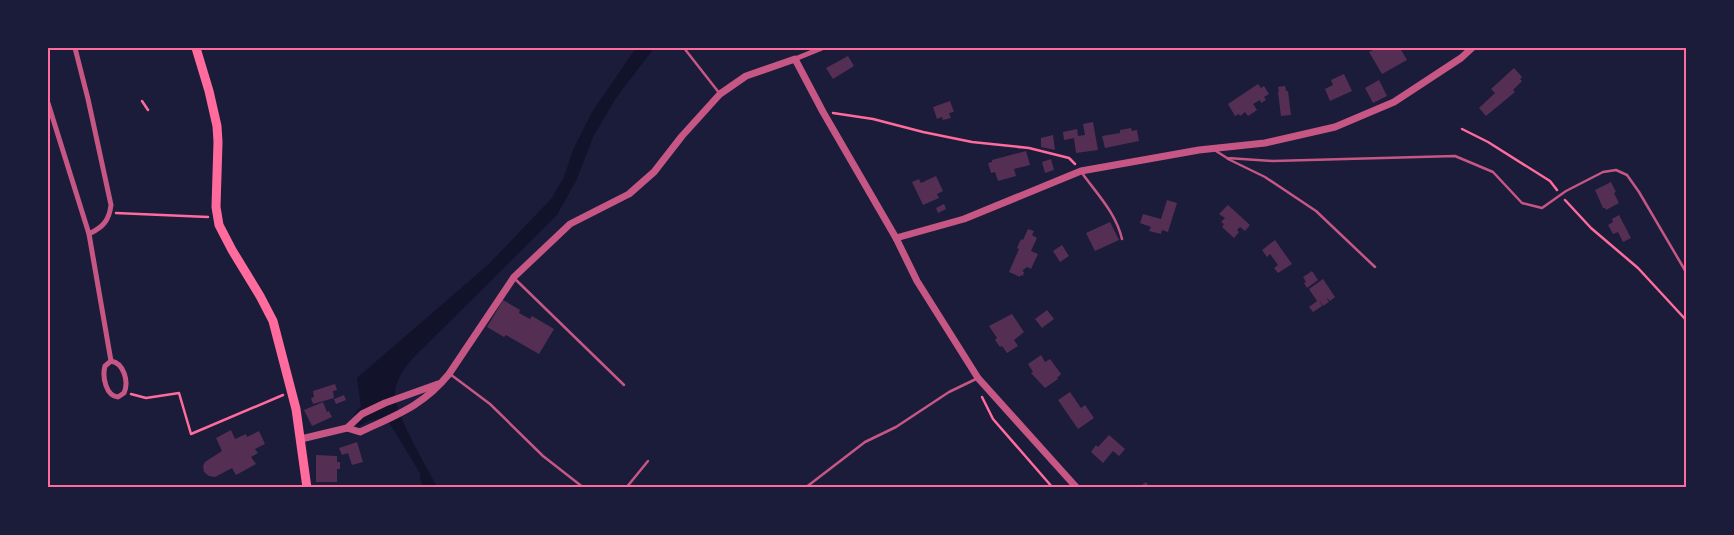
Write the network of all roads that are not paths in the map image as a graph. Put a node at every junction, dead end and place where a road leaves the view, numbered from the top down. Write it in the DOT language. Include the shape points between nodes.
graph roads {
  1 [pos="75,48"];
  2 [pos="196,48"];
  3 [pos="684,48"];
  4 [pos="822,48"];
  5 [pos="1472,48"];
  6 [pos="796,59"];
  7 [pos="720,94"];
  8 [pos="48,103"];
  9 [pos="1213,148"];
  10 [pos="1227,158"];
  11 [pos="1080,172"];
  12 [pos="89,234"];
  13 [pos="896,238"];
  14 [pos="1122,239"];
  15 [pos="1375,267"];
  16 [pos="1686,272"];
  17 [pos="514,277"];
  18 [pos="110,361"];
  19 [pos="449,374"];
  20 [pos="978,378"];
  21 [pos="442,383"];
  22 [pos="624,385"];
  23 [pos="347,428"];
  24 [pos="301,439"];
  25 [pos="648,462"];
  26 [pos="307,488"];
  27 [pos="584,488"];
  28 [pos="626,488"];
  29 [pos="805,488"];
  30 [pos="1077,488"];
  1 -- 12 [label="street" via="111,205 108,220"];
  2 -- 24 [label="main road" via="217,126 219,225 273,321"];
  3 -- 7 [label="lane"];
  4 -- 6 [label="street"];
  5 -- 9 [label="street" via="1394,102 1347,123 1265,143"];
  6 -- 7 [label="street" via="746,76"];
  6 -- 13 [label="street"];
  7 -- 17 [label="street" via="654,172 629,194 570,224"];
  8 -- 12 [label="street"];
  9 -- 10 [label="lane"];
  9 -- 11 [label="street"];
  10 -- 15 [label="lane" via="1265,177 1316,211"];
  10 -- 16 [label="lane" via="1273,161 1455,156 1493,172 1522,203 1542,208 1603,172 1616,170 1627,175 1640,192"];
  11 -- 13 [label="street" via="964,219"];
  11 -- 14 [label="lane" via="1114,216"];
  12 -- 18 [label="street"];
  13 -- 20 [label="street" via="917,281"];
  17 -- 19 [label="street"];
  17 -- 22 [label="lane"];
  18 -- 18 [label="street" via="121,367 126,384 124,393 118,397 109,394 104,375 104,366"];
  19 -- 21 [label="street"];
  19 -- 27 [label="lane" via="490,404 543,456"];
  20 -- 29 [label="lane" via="865,442"];
  20 -- 30 [label="street"];
  21 -- 23 [label="street" via="362,414"];
  21 -- 23 [label="street" via="421,402 360,432"];
  23 -- 24 [label="street"];
  24 -- 26 [label="main road"];
  25 -- 28 [label="lane"];
}
